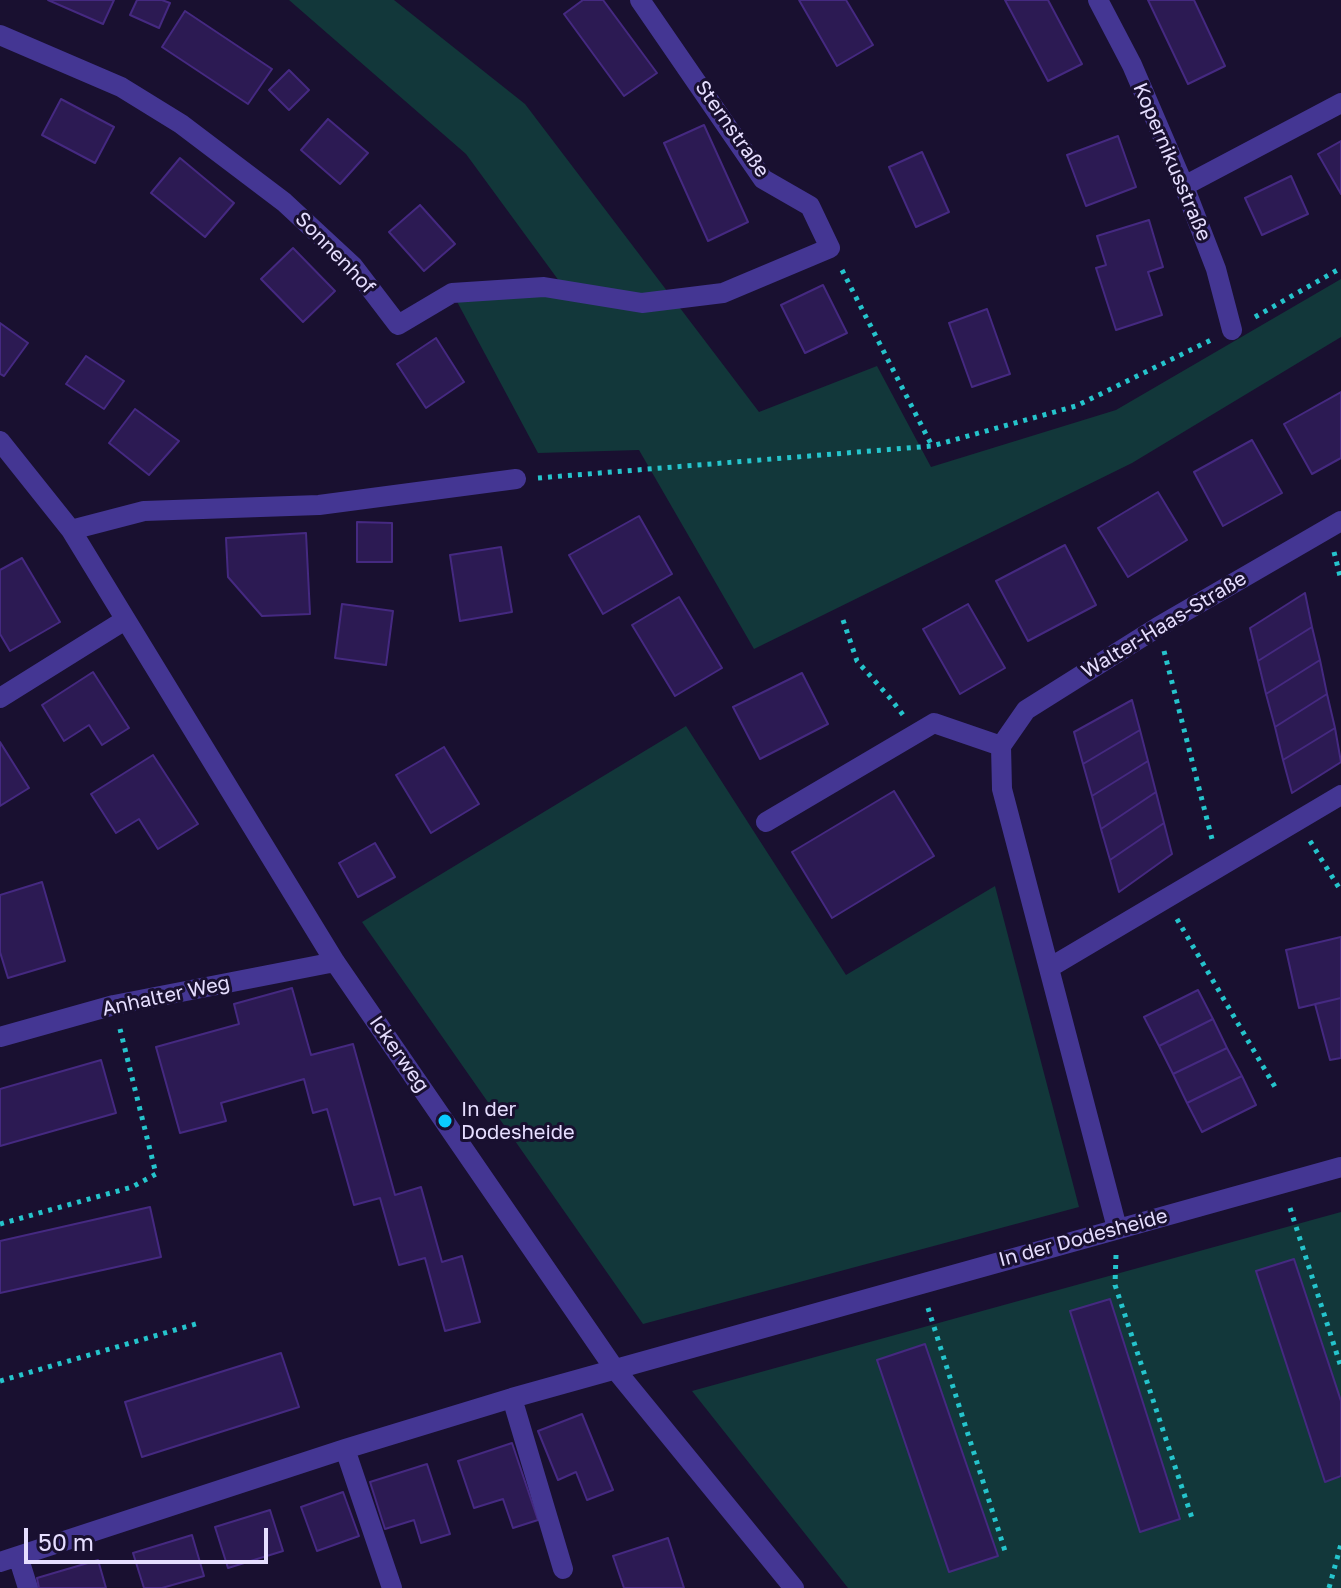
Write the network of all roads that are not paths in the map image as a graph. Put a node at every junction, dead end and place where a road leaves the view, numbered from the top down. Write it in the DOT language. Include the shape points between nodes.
graph roads {
  1 [pos="640,0"];
  2 [pos="1098,0"];
  3 [pos="0,35"];
  4 [pos="1341,103"];
  5 [pos="1184,186"];
  6 [pos="830,248"];
  7 [pos="1232,330"];
  8 [pos="0,441"];
  9 [pos="516,479"];
  10 [pos="1341,521"];
  11 [pos="71,530"];
  12 [pos="125,620"];
  13 [pos="0,698"];
  14 [pos="1001,746"];
  15 [pos="1341,795"];
  16 [pos="766,822"];
  17 [pos="335,962"];
  18 [pos="1049,968"];
  19 [pos="0,1037"];
  20 [pos="1341,1167"];
  21 [pos="1117,1228"];
  22 [pos="614,1368"];
  23 [pos="512,1398"];
  24 [pos="345,1449"];
  25 [pos="9,1559"];
  26 [pos="563,1569"];
  27 [pos="28,1588"];
  28 [pos="392,1588"];
  29 [pos="794,1588"];
  1 -- 6 [label="street, Sternstraße" via="763,179 810,206"];
  2 -- 5 [label="street, Kopernikusstraße"];
  3 -- 6 [label="street, Sonnenhof" via="121,87 181,124 284,202 353,266 398,325 452,293 544,287 642,303 723,293"];
  4 -- 5 [label="street"];
  5 -- 7 [label="street, Kopernikusstraße" via="1216,269"];
  8 -- 11 [label="street, Ickerweg"];
  9 -- 11 [label="street" via="319,505 144,511"];
  10 -- 14 [label="street, Walter-Haas-Straße" via="1026,710"];
  11 -- 12 [label="street, Ickerweg"];
  12 -- 13 [label="street"];
  12 -- 17 [label="street, Ickerweg"];
  14 -- 16 [label="street" via="934,723"];
  14 -- 18 [label="street" via="1002,789"];
  15 -- 18 [label="street"];
  17 -- 19 [label="street, Anhalter Weg" via="114,1005"];
  17 -- 22 [label="street, Ickerweg"];
  18 -- 21 [label="street"];
  20 -- 21 [label="street, In der Dodesheide"];
  21 -- 22 [label="street, In der Dodesheide"];
  22 -- 23 [label="street, In der Dodesheide"];
  22 -- 29 [label="street, Ickerweg"];
  23 -- 24 [label="street, In der Dodesheide"];
  23 -- 26 [label="street"];
  24 -- 25 [label="street, In der Dodesheide"];
  24 -- 28 [label="street"];
  25 -- 27 [label="street"];
}
